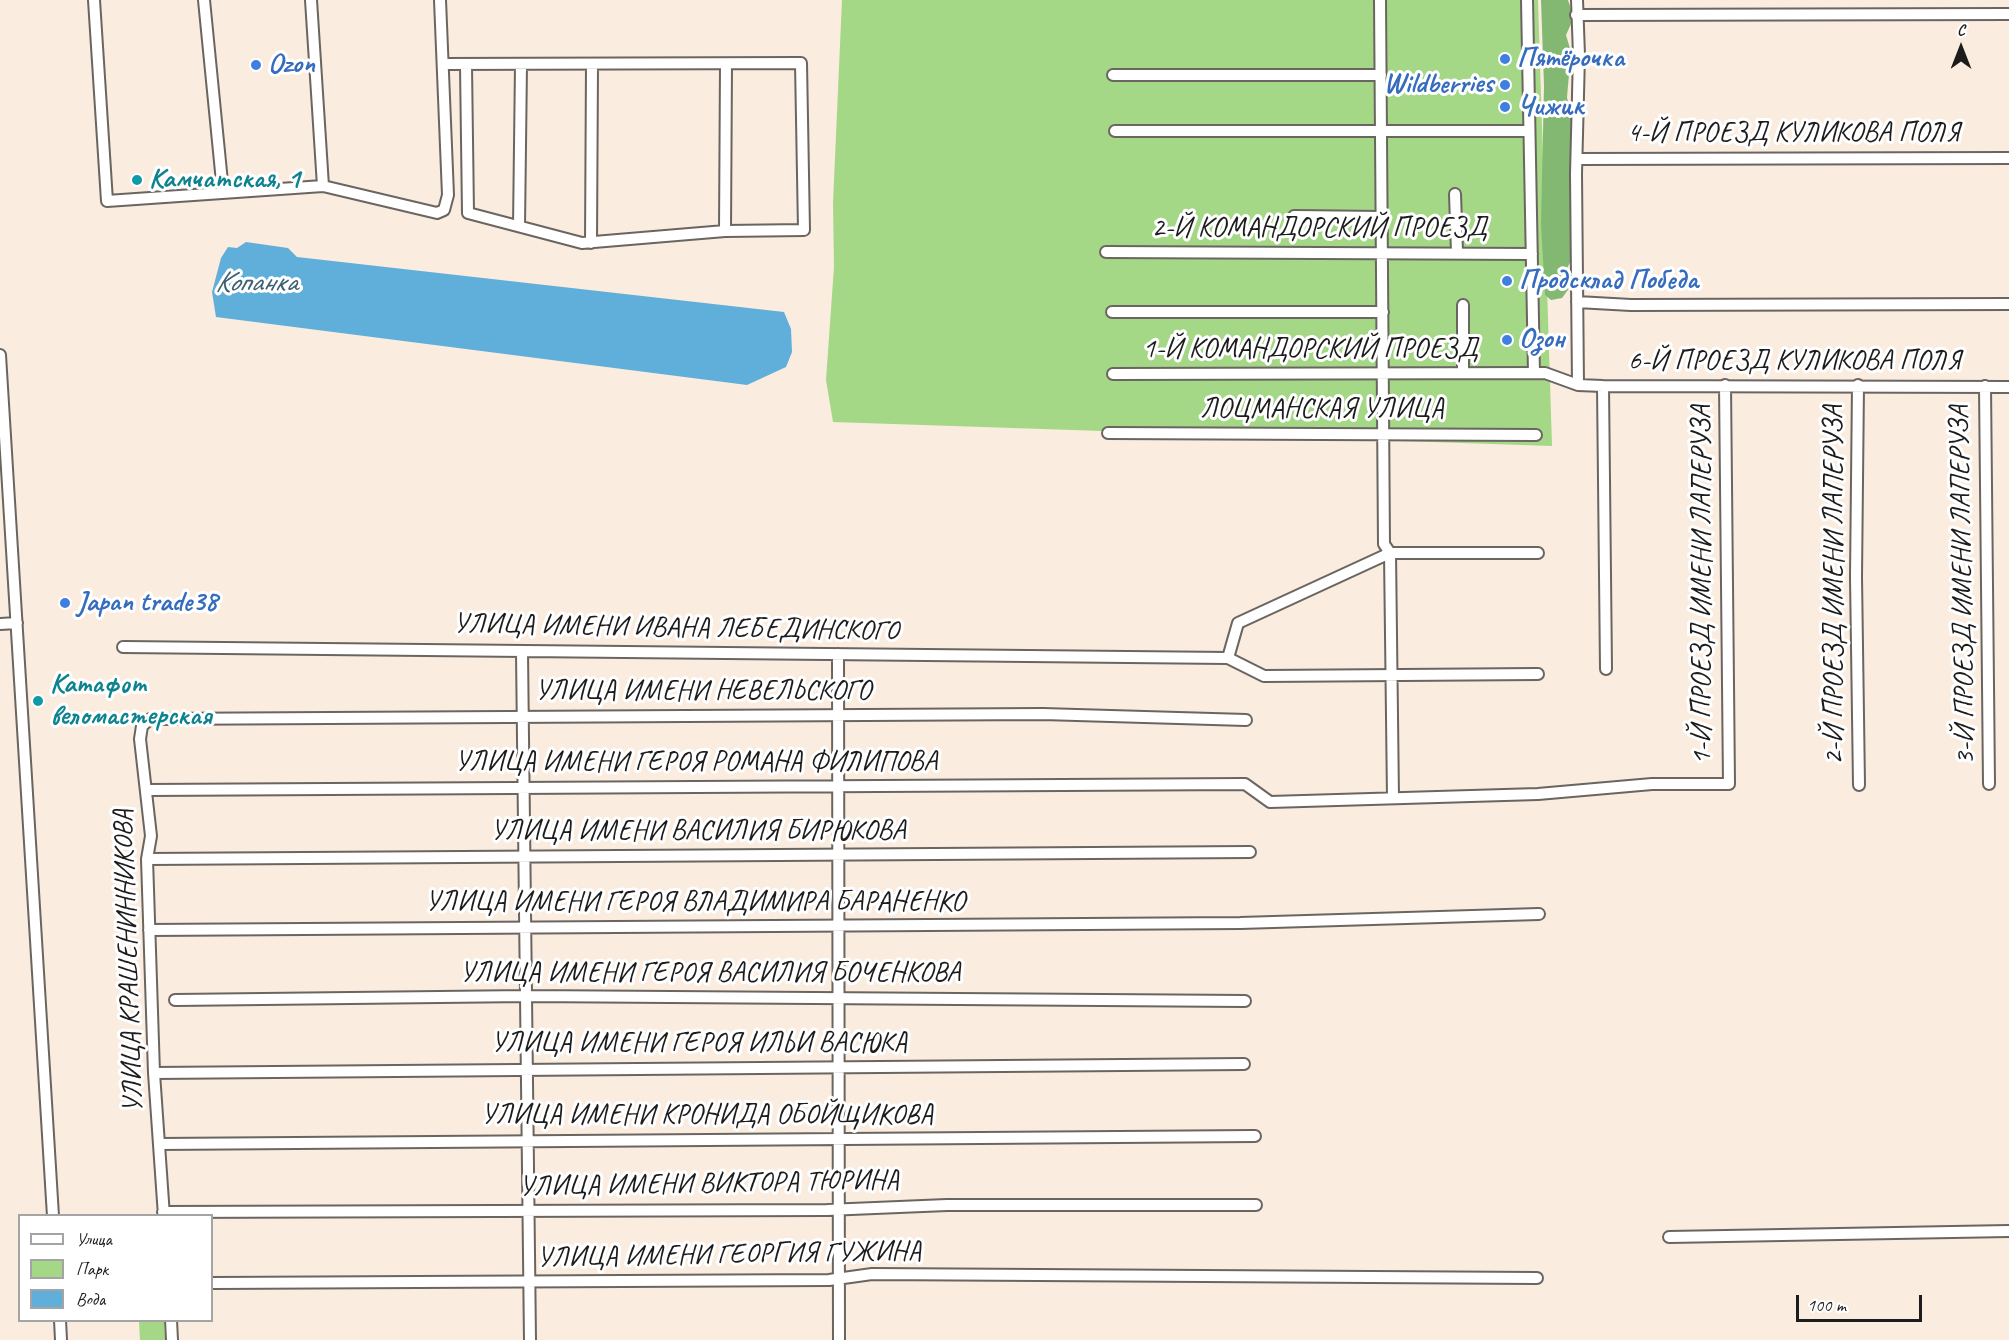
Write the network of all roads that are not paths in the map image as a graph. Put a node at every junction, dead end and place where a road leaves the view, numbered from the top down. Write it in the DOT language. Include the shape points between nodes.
graph roads {
  1 [pos="94,0"];
  2 [pos="204,0"];
  3 [pos="311,0"];
  4 [pos="440,0"];
  5 [pos="1380,0"];
  6 [pos="1527,0"];
  7 [pos="1576,0"];
  8 [pos="2009,14"];
  9 [pos="1576,15"];
  10 [pos="443,59"];
  11 [pos="726,64"];
  12 [pos="521,65"];
  13 [pos="592,65"];
  14 [pos="466,66"];
  15 [pos="1113,75"];
  16 [pos="1381,75"];
  17 [pos="1115,131"];
  18 [pos="1529,131"];
  19 [pos="1381,132"];
  20 [pos="2009,158"];
  21 [pos="1577,159"];
  22 [pos="323,186"];
  23 [pos="223,192"];
  24 [pos="1455,194"];
  25 [pos="1294,216"];
  26 [pos="1382,217"];
  27 [pos="519,226"];
  28 [pos="725,231"];
  29 [pos="591,243"];
  30 [pos="1106,252"];
  31 [pos="1457,252"];
  32 [pos="1383,253"];
  33 [pos="1532,254"];
  34 [pos="1577,302"];
  35 [pos="2009,304"];
  36 [pos="1463,305"];
  37 [pos="1112,312"];
  38 [pos="1383,312"];
  39 [pos="0,355"];
  40 [pos="1383,372"];
  41 [pos="1463,373"];
  42 [pos="1534,373"];
  43 [pos="1113,374"];
  44 [pos="1578,385"];
  45 [pos="1725,385"];
  46 [pos="1858,385"];
  47 [pos="1603,386"];
  48 [pos="1985,387"];
  49 [pos="2009,387"];
  50 [pos="1108,433"];
  51 [pos="1384,435"];
  52 [pos="1536,435"];
  53 [pos="1390,553"];
  54 [pos="1538,553"];
  55 [pos="16,623"];
  56 [pos="0,624"];
  57 [pos="123,647"];
  58 [pos="522,652"];
  59 [pos="838,654"];
  60 [pos="1228,658"];
  61 [pos="1606,669"];
  62 [pos="1538,674"];
  63 [pos="1390,675"];
  64 [pos="839,716"];
  65 [pos="160,717"];
  66 [pos="523,718"];
  67 [pos="1246,720"];
  68 [pos="1989,784"];
  69 [pos="1859,785"];
  70 [pos="838,786"];
  71 [pos="524,788"];
  72 [pos="147,790"];
  73 [pos="1393,798"];
  74 [pos="1250,852"];
  75 [pos="838,855"];
  76 [pos="525,858"];
  77 [pos="147,859"];
  78 [pos="1539,914"];
  79 [pos="838,926"];
  80 [pos="526,929"];
  81 [pos="149,930"];
  82 [pos="527,996"];
  83 [pos="839,998"];
  84 [pos="175,1000"];
  85 [pos="1245,1001"];
  86 [pos="1244,1064"];
  87 [pos="839,1067"];
  88 [pos="527,1070"];
  89 [pos="154,1073"];
  90 [pos="1255,1136"];
  91 [pos="839,1139"];
  92 [pos="528,1141"];
  93 [pos="159,1143"];
  94 [pos="1256,1205"];
  95 [pos="839,1209"];
  96 [pos="529,1210"];
  97 [pos="53,1214"];
  98 [pos="164,1214"];
  99 [pos="2009,1231"];
  100 [pos="1669,1237"];
  101 [pos="1537,1278"];
  102 [pos="839,1279"];
  103 [pos="213,1283"];
  104 [pos="530,1283"];
  105 [pos="60,1322"];
  106 [pos="171,1322"];
  107 [pos="61,1340"];
  108 [pos="172,1340"];
  109 [pos="530,1340"];
  110 [pos="839,1340"];
  1 -- 23 [label="street" via="107,201"];
  2 -- 23 [label="street"];
  3 -- 22 [label="street"];
  4 -- 10 [label="street"];
  5 -- 16 [label="street"];
  6 -- 18 [label="street"];
  7 -- 9 [label="street"];
  8 -- 9 [label="street"];
  9 -- 21 [label="street"];
  10 -- 14 [label="street"];
  10 -- 22 [label="street" via="448,195 444,210 427,211"];
  11 -- 13 [label="street"];
  11 -- 28 [label="street"];
  11 -- 28 [label="street" via="801,63 804,230"];
  12 -- 13 [label="street"];
  12 -- 14 [label="street"];
  12 -- 27 [label="street"];
  13 -- 29 [label="street"];
  14 -- 27 [label="street" via="468,213"];
  15 -- 16 [label="street"];
  16 -- 19 [label="street"];
  17 -- 19 [label="street"];
  18 -- 19 [label="street"];
  18 -- 33 [label="street"];
  19 -- 26 [label="street"];
  20 -- 21 [label="street, 4-Й ПРОЕЗД КУЛИКОВА ПОЛЯ"];
  21 -- 34 [label="street"];
  22 -- 23 [label="street"];
  24 -- 31 [label="street"];
  25 -- 26 [label="street"];
  26 -- 32 [label="street"];
  27 -- 29 [label="street"];
  28 -- 29 [label="street"];
  30 -- 32 [label="street, 2-Й КОМАНДОРСКИЙ ПРОЕЗД"];
  31 -- 32 [label="street, 2-Й КОМАНДОРСКИЙ ПРОЕЗД"];
  31 -- 33 [label="street, 2-Й КОМАНДОРСКИЙ ПРОЕЗД"];
  32 -- 38 [label="street"];
  33 -- 42 [label="street"];
  34 -- 35 [label="street"];
  34 -- 44 [label="street"];
  36 -- 41 [label="street"];
  37 -- 38 [label="street"];
  38 -- 40 [label="street"];
  39 -- 55 [label="street"];
  40 -- 41 [label="street, 1-Й КОМАНДОРСКИЙ ПРОЕЗД"];
  40 -- 43 [label="street, 1-Й КОМАНДОРСКИЙ ПРОЕЗД"];
  40 -- 51 [label="street"];
  41 -- 42 [label="street, 1-Й КОМАНДОРСКИЙ ПРОЕЗД"];
  42 -- 44 [label="street, 1-Й КОМАНДОРСКИЙ ПРОЕЗД"];
  44 -- 47 [label="street, 6-Й ПРОЕЗД КУЛИКОВА ПОЛЯ"];
  45 -- 46 [label="street, 6-Й ПРОЕЗД КУЛИКОВА ПОЛЯ"];
  45 -- 47 [label="street, 6-Й ПРОЕЗД КУЛИКОВА ПОЛЯ"];
  45 -- 73 [label="street, 1-Й ПРОЕЗД ИМЕНИ ЛАПЕРУЗА" via="1729,784 1652,784 1538,794"];
  46 -- 48 [label="street, 6-Й ПРОЕЗД КУЛИКОВА ПОЛЯ"];
  46 -- 69 [label="street, 2-Й ПРОЕЗД ИМЕНИ ЛАПЕРУЗА"];
  47 -- 61 [label="street"];
  48 -- 49 [label="street, 6-Й ПРОЕЗД КУЛИКОВА ПОЛЯ"];
  48 -- 68 [label="street, 3-Й ПРОЕЗД ИМЕНИ ЛАПЕРУЗА"];
  50 -- 51 [label="street, ЛОЦМАНСКАЯ УЛИЦА"];
  51 -- 52 [label="street, ЛОЦМАНСКАЯ УЛИЦА"];
  51 -- 53 [label="street" via="1384,544"];
  53 -- 54 [label="street"];
  53 -- 60 [label="street" via="1238,623"];
  53 -- 63 [label="street"];
  55 -- 56 [label="street"];
  55 -- 97 [label="street"];
  57 -- 58 [label="street, УЛИЦА ИМЕНИ ИВАНА ЛЕБЕДИНСКОГО"];
  58 -- 59 [label="street, УЛИЦА ИМЕНИ ИВАНА ЛЕБЕДИНСКОГО"];
  58 -- 66 [label="street"];
  59 -- 60 [label="street, УЛИЦА ИМЕНИ ИВАНА ЛЕБЕДИНСКОГО"];
  59 -- 64 [label="street"];
  60 -- 63 [label="street" via="1264,676"];
  62 -- 63 [label="street"];
  63 -- 73 [label="street"];
  64 -- 66 [label="street, УЛИЦА ИМЕНИ НЕВЕЛЬСКОГО"];
  64 -- 67 [label="street, УЛИЦА ИМЕНИ НЕВЕЛЬСКОГО" via="1043,714"];
  64 -- 70 [label="street"];
  65 -- 66 [label="street, УЛИЦА ИМЕНИ НЕВЕЛЬСКОГО"];
  65 -- 72 [label="street, УЛИЦА КРАШЕНИННИКОВА" via="145,722 140,732"];
  66 -- 71 [label="street"];
  70 -- 71 [label="street, УЛИЦА ИМЕНИ ГЕРОЯ РОМАНА ФИЛИПОВА"];
  70 -- 73 [label="street, УЛИЦА ИМЕНИ ГЕРОЯ РОМАНА ФИЛИПОВА" via="1245,784 1270,802"];
  70 -- 75 [label="street"];
  71 -- 72 [label="street, УЛИЦА ИМЕНИ ГЕРОЯ РОМАНА ФИЛИПОВА"];
  71 -- 76 [label="street"];
  72 -- 77 [label="street, УЛИЦА КРАШЕНИННИКОВА" via="151,836"];
  74 -- 75 [label="street, УЛИЦА ИМЕНИ ВАСИЛИЯ БИРЮКОВА"];
  75 -- 76 [label="street, УЛИЦА ИМЕНИ ВАСИЛИЯ БИРЮКОВА"];
  75 -- 79 [label="street"];
  76 -- 77 [label="street, УЛИЦА ИМЕНИ ВАСИЛИЯ БИРЮКОВА"];
  76 -- 80 [label="street"];
  77 -- 81 [label="street, УЛИЦА КРАШЕНИННИКОВА"];
  78 -- 79 [label="street, УЛИЦА ИМЕНИ ГЕРОЯ ВЛАДИМИРА БАРАНЕНКО"];
  79 -- 80 [label="street, УЛИЦА ИМЕНИ ГЕРОЯ ВЛАДИМИРА БАРАНЕНКО"];
  79 -- 83 [label="street"];
  80 -- 81 [label="street, УЛИЦА ИМЕНИ ГЕРОЯ ВЛАДИМИРА БАРАНЕНКО"];
  80 -- 82 [label="street"];
  81 -- 89 [label="street, УЛИЦА КРАШЕНИННИКОВА"];
  82 -- 83 [label="street, УЛИЦА ИМЕНИ ГЕРОЯ ВАСИЛИЯ БОЧЕНКОВА"];
  82 -- 84 [label="street, УЛИЦА ИМЕНИ ГЕРОЯ ВАСИЛИЯ БОЧЕНКОВА"];
  82 -- 88 [label="street"];
  83 -- 85 [label="street, УЛИЦА ИМЕНИ ГЕРОЯ ВАСИЛИЯ БОЧЕНКОВА"];
  83 -- 87 [label="street"];
  86 -- 87 [label="street, УЛИЦА ИМЕНИ ГЕРОЯ ИЛЬИ ВАСЮКА"];
  87 -- 88 [label="street, УЛИЦА ИМЕНИ ГЕРОЯ ИЛЬИ ВАСЮКА"];
  87 -- 91 [label="street"];
  88 -- 89 [label="street, УЛИЦА ИМЕНИ ГЕРОЯ ИЛЬИ ВАСЮКА"];
  88 -- 92 [label="street"];
  89 -- 93 [label="street, УЛИЦА КРАШЕНИННИКОВА"];
  90 -- 91 [label="street, УЛИЦА ИМЕНИ КРОНИДА ОБОЙЩИКОВА"];
  91 -- 92 [label="street, УЛИЦА ИМЕНИ КРОНИДА ОБОЙЩИКОВА"];
  91 -- 95 [label="street"];
  92 -- 93 [label="street, УЛИЦА ИМЕНИ КРОНИДА ОБОЙЩИКОВА"];
  92 -- 96 [label="street"];
  93 -- 98 [label="street, УЛИЦА КРАШЕНИННИКОВА"];
  94 -- 95 [label="street, УЛИЦА ИМЕНИ ВИКТОРА ТЮРИНА"];
  95 -- 96 [label="street, УЛИЦА ИМЕНИ ВИКТОРА ТЮРИНА"];
  95 -- 102 [label="street"];
  96 -- 98 [label="street, УЛИЦА ИМЕНИ ВИКТОРА ТЮРИНА"];
  96 -- 104 [label="street"];
  99 -- 100 [label="street"];
  101 -- 102 [label="street, УЛИЦА ИМЕНИ ГЕОРГИЯ ГУЖИНА" via="884,1274"];
  102 -- 104 [label="street, УЛИЦА ИМЕНИ ГЕОРГИЯ ГУЖИНА"];
  102 -- 110 [label="street"];
  103 -- 104 [label="street, УЛИЦА ИМЕНИ ГЕОРГИЯ ГУЖИНА"];
  104 -- 109 [label="street"];
  105 -- 107 [label="street"];
  106 -- 108 [label="street"];
}
